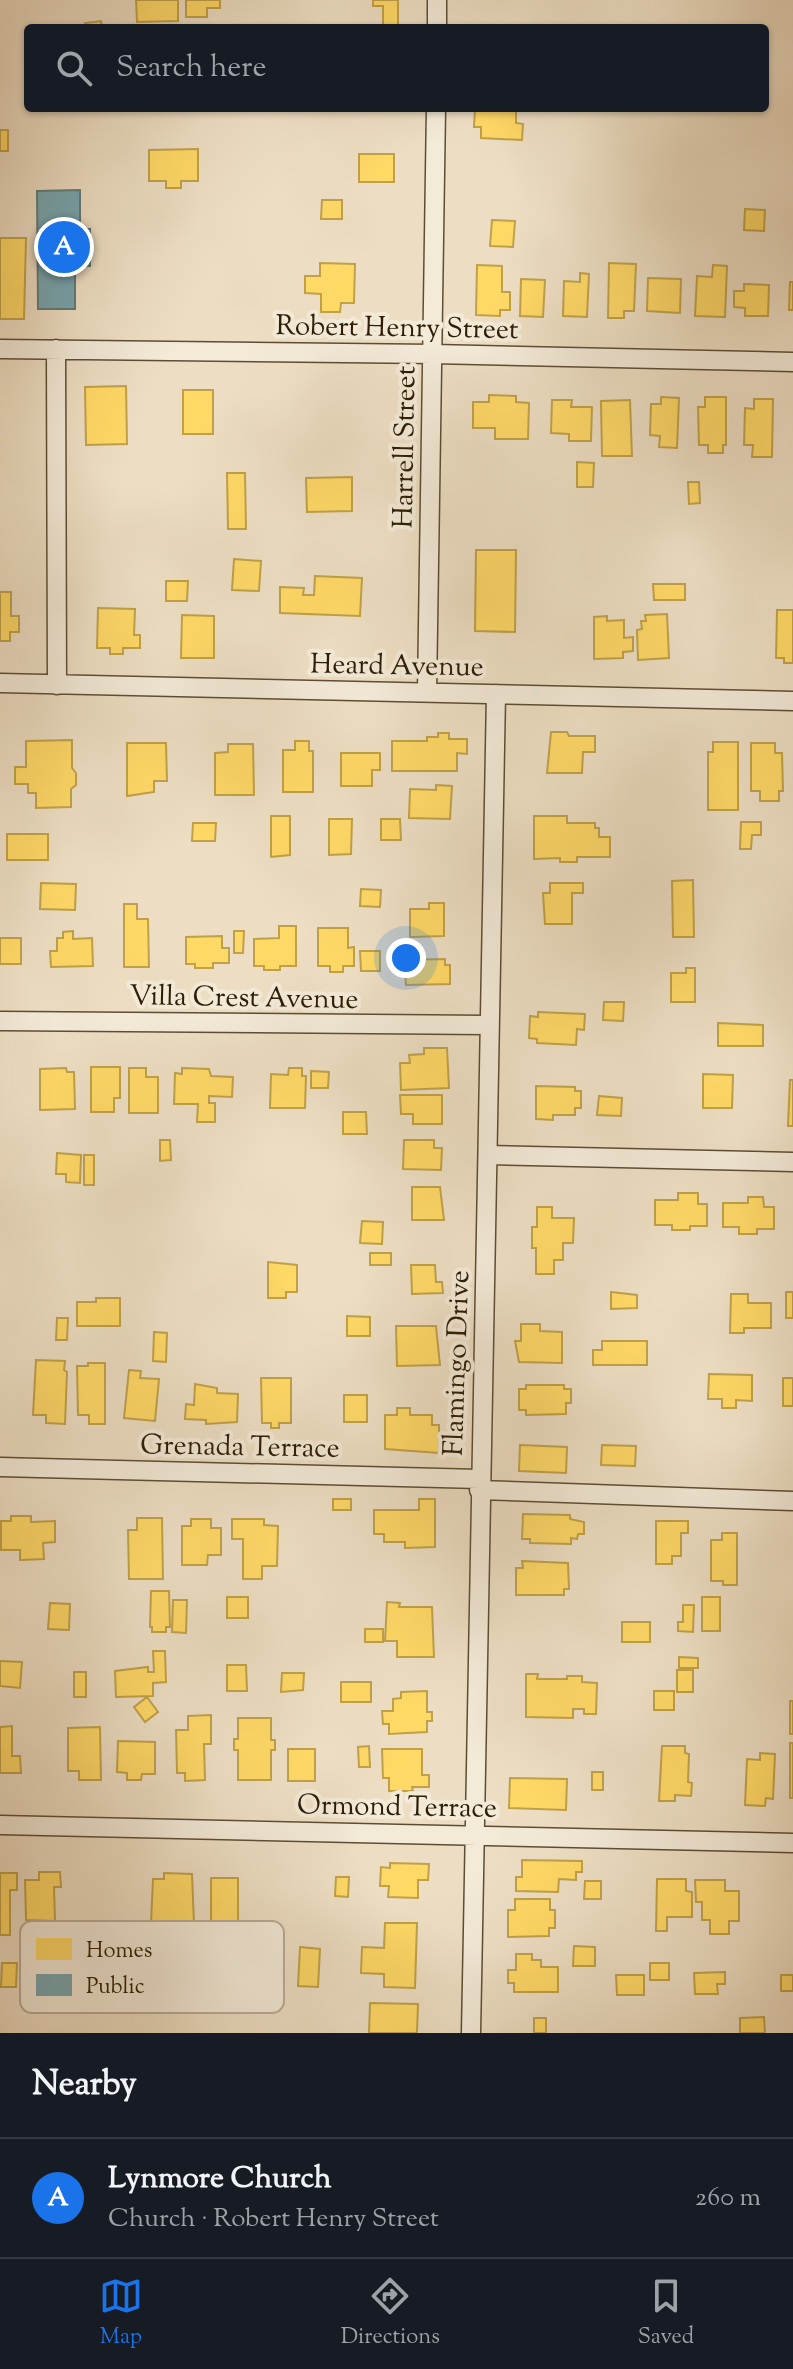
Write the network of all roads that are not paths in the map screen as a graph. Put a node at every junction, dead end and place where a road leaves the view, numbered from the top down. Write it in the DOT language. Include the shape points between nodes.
graph roads {
  1 [pos="437,0"];
  2 [pos="437,24"];
  3 [pos="436,112"];
  4 [pos="0,349"];
  5 [pos="56,349"];
  6 [pos="433,354"];
  7 [pos="793,362"];
  8 [pos="0,683"];
  9 [pos="57,685"];
  10 [pos="427,692"];
  11 [pos="496,694"];
  12 [pos="793,701"];
  13 [pos="0,1021"];
  14 [pos="487,1025"];
  15 [pos="488,1155"];
  16 [pos="793,1162"];
  17 [pos="0,1467"];
  18 [pos="479,1485"];
  19 [pos="793,1501"];
  20 [pos="0,1825"];
  21 [pos="475,1836"];
  22 [pos="793,1843"];
  23 [pos="471,2033"];
  1 -- 2 [label="street"];
  3 -- 6 [label="street, Harrell Street"];
  4 -- 5 [label="street, Robert Henry Street"];
  5 -- 6 [label="street, Robert Henry Street"];
  5 -- 9 [label="street"];
  6 -- 7 [label="street, Robert Henry Street"];
  6 -- 10 [label="street, Harrell Street"];
  8 -- 9 [label="street, Heard Avenue"];
  9 -- 10 [label="street, Heard Avenue"];
  10 -- 11 [label="street, Heard Avenue"];
  11 -- 12 [label="street, Heard Avenue"];
  11 -- 14 [label="street, Flamingo Drive"];
  13 -- 14 [label="street, Villa Crest Avenue"];
  14 -- 15 [label="street, Flamingo Drive"];
  15 -- 16 [label="street"];
  15 -- 18 [label="street, Flamingo Drive"];
  17 -- 18 [label="street, Grenada Terrace"];
  18 -- 19 [label="street, Grenada Terrace"];
  18 -- 21 [label="street, Flamingo Drive"];
  20 -- 21 [label="street, Ormond Terrace"];
  21 -- 22 [label="street, Ormond Terrace"];
  21 -- 23 [label="street, Flamingo Drive"];
}
